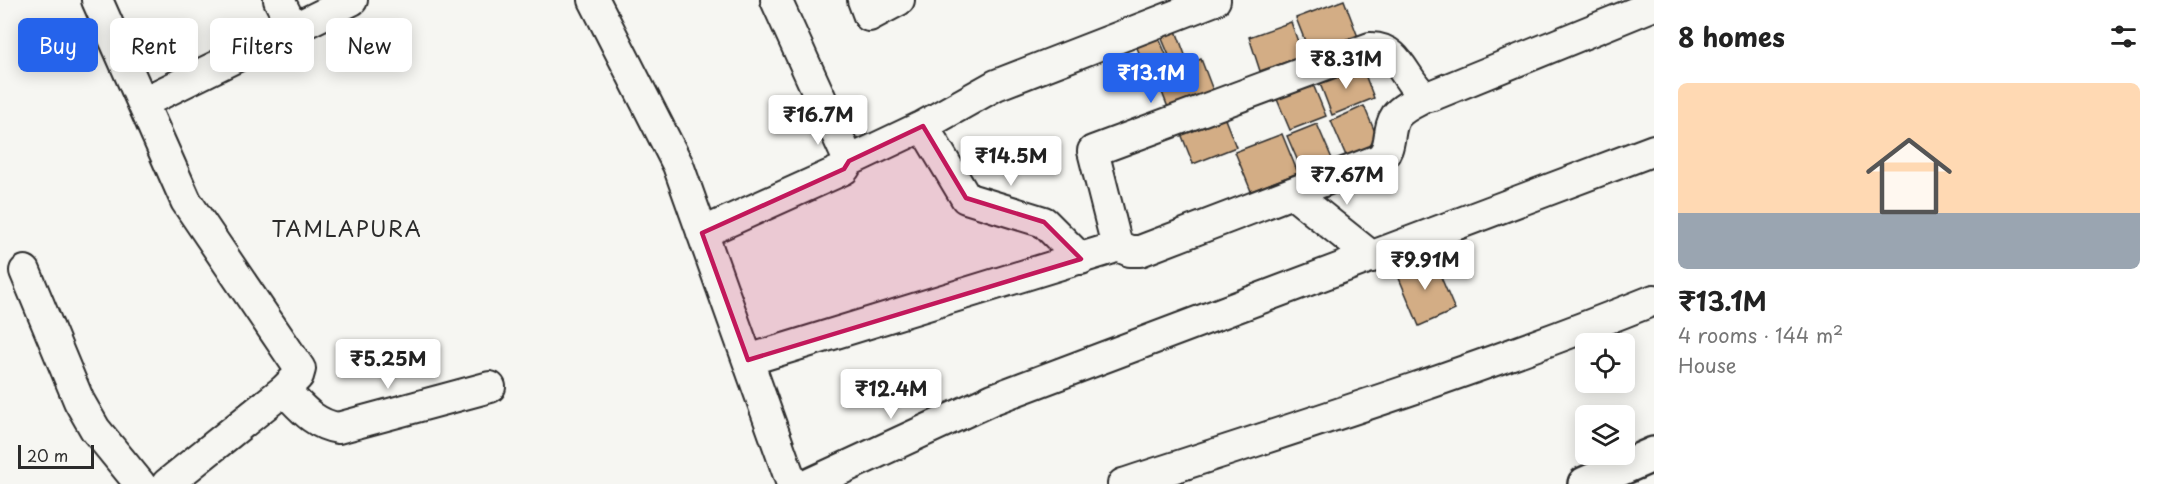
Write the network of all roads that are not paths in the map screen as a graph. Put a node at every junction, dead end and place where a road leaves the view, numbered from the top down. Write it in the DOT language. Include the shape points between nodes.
graph roads {
  1 [pos="97,0"];
  2 [pos="279,0"];
  3 [pos="352,0"];
  4 [pos="594,0"];
  5 [pos="776,0"];
  6 [pos="863,0"];
  7 [pos="899,0"];
  8 [pos="1215,0"];
  9 [pos="1654,5"];
  10 [pos="288,18"];
  11 [pos="314,18"];
  12 [pos="210,69"];
  13 [pos="1425,97"];
  14 [pos="144,102"];
  15 [pos="922,126"];
  16 [pos="1654,150"];
  17 [pos="849,161"];
  18 [pos="1292,193"];
  19 [pos="702,233"];
  20 [pos="1115,245"];
  21 [pos="1372,257"];
  22 [pos="1081,259"];
  23 [pos="25,271"];
  24 [pos="1654,300"];
  25 [pos="748,360"];
  26 [pos="490,387"];
  27 [pos="284,390"];
  28 [pos="1654,454"];
  29 [pos="140,484"];
  30 [pos="167,484"];
  31 [pos="792,484"];
  32 [pos="809,484"];
  33 [pos="1123,484"];
  34 [pos="1585,484"];
  1 -- 14 [label="street"];
  2 -- 10 [label="street"];
  3 -- 11 [label="street"];
  4 -- 19 [label="street" via="678,165"];
  5 -- 17 [label="street"];
  6 -- 7 [label="street" via="869,16"];
  8 -- 15 [label="street" via="996,85"];
  9 -- 13 [label="street"];
  12 -- 14 [label="street"];
  13 -- 18 [label="street" via="1397,115 1389,148 1378,160"];
  13 -- 20 [label="street" via="1392,54 1382,47 1370,48 1093,151"];
  14 -- 27 [label="street" via="186,201 297,362 298,375"];
  15 -- 17 [label="street"];
  15 -- 22 [label="street" via="966,198 1044,222"];
  16 -- 21 [label="street"];
  17 -- 19 [label="street" via="844,169"];
  18 -- 20 [label="street" via="1140,251"];
  18 -- 21 [label="street"];
  19 -- 25 [label="street"];
  20 -- 22 [label="street"];
  21 -- 32 [label="street" via="993,399"];
  22 -- 25 [label="street"];
  23 -- 29 [label="street" via="79,401 95,429"];
  24 -- 33 [label="street" via="1435,382"];
  25 -- 31 [label="street"];
  26 -- 27 [label="street" via="338,428 310,417"];
  27 -- 30 [label="street"];
  28 -- 34 [label="main road"];
}
